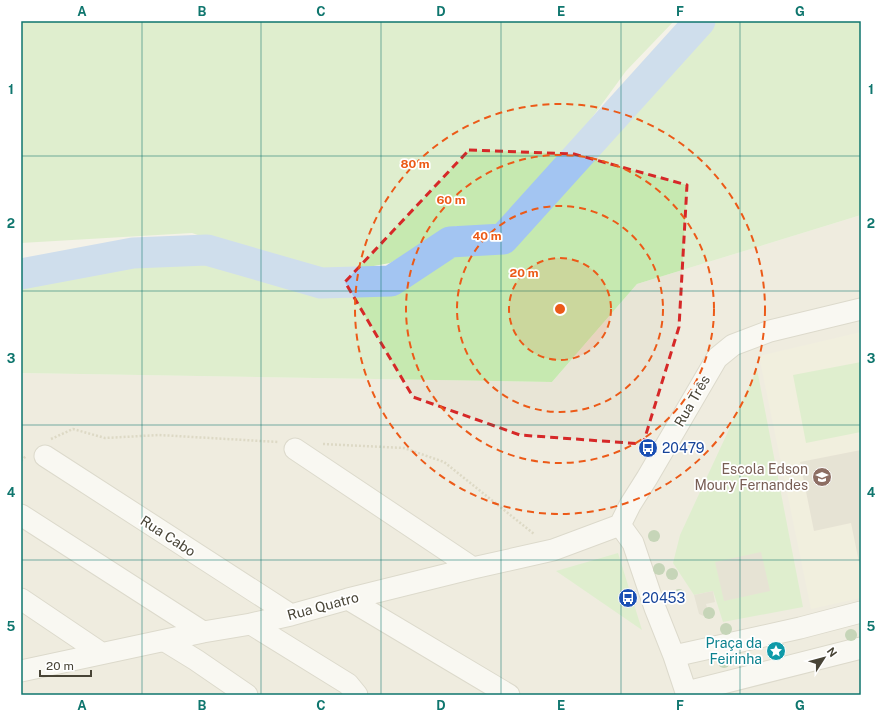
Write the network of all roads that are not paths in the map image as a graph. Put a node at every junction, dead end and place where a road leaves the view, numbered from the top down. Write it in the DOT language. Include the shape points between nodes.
graph roads {
  1 [pos="861,309"];
  2 [pos="295,450"];
  3 [pos="45,456"];
  4 [pos="21,515"];
  5 [pos="620,525"];
  6 [pos="473,568"];
  7 [pos="21,599"];
  8 [pos="348,599"];
  9 [pos="861,612"];
  10 [pos="291,615"];
  11 [pos="251,624"];
  12 [pos="203,632"];
  13 [pos="165,641"];
  14 [pos="861,648"];
  15 [pos="101,653"];
  16 [pos="674,656"];
  17 [pos="21,671"];
  18 [pos="506,694"];
  19 [pos="687,694"];
  20 [pos="247,695"];
  21 [pos="357,695"];
  1 -- 5 [label="street, Rua Três" via="770,331 733,345 717,358"];
  2 -- 6 [label="street"];
  3 -- 10 [label="street, Rua Cabo"];
  4 -- 12 [label="street"];
  5 -- 6 [label="street, Rua Quatro" via="553,550"];
  5 -- 16 [label="street" via="633,543"];
  6 -- 8 [label="street, Rua Quatro"];
  7 -- 15 [label="street"];
  8 -- 10 [label="street, Rua Quatro"];
  8 -- 18 [label="street"];
  9 -- 16 [label="street"];
  10 -- 11 [label="street, Rua Quatro"];
  11 -- 12 [label="street, Rua Quatro"];
  11 -- 21 [label="street" via="348,684"];
  12 -- 13 [label="street, Rua Quatro"];
  13 -- 15 [label="street, Rua Quatro"];
  13 -- 20 [label="street"];
  14 -- 19 [label="street"];
  15 -- 17 [label="street, Rua Quatro"];
  16 -- 19 [label="street"];
}
